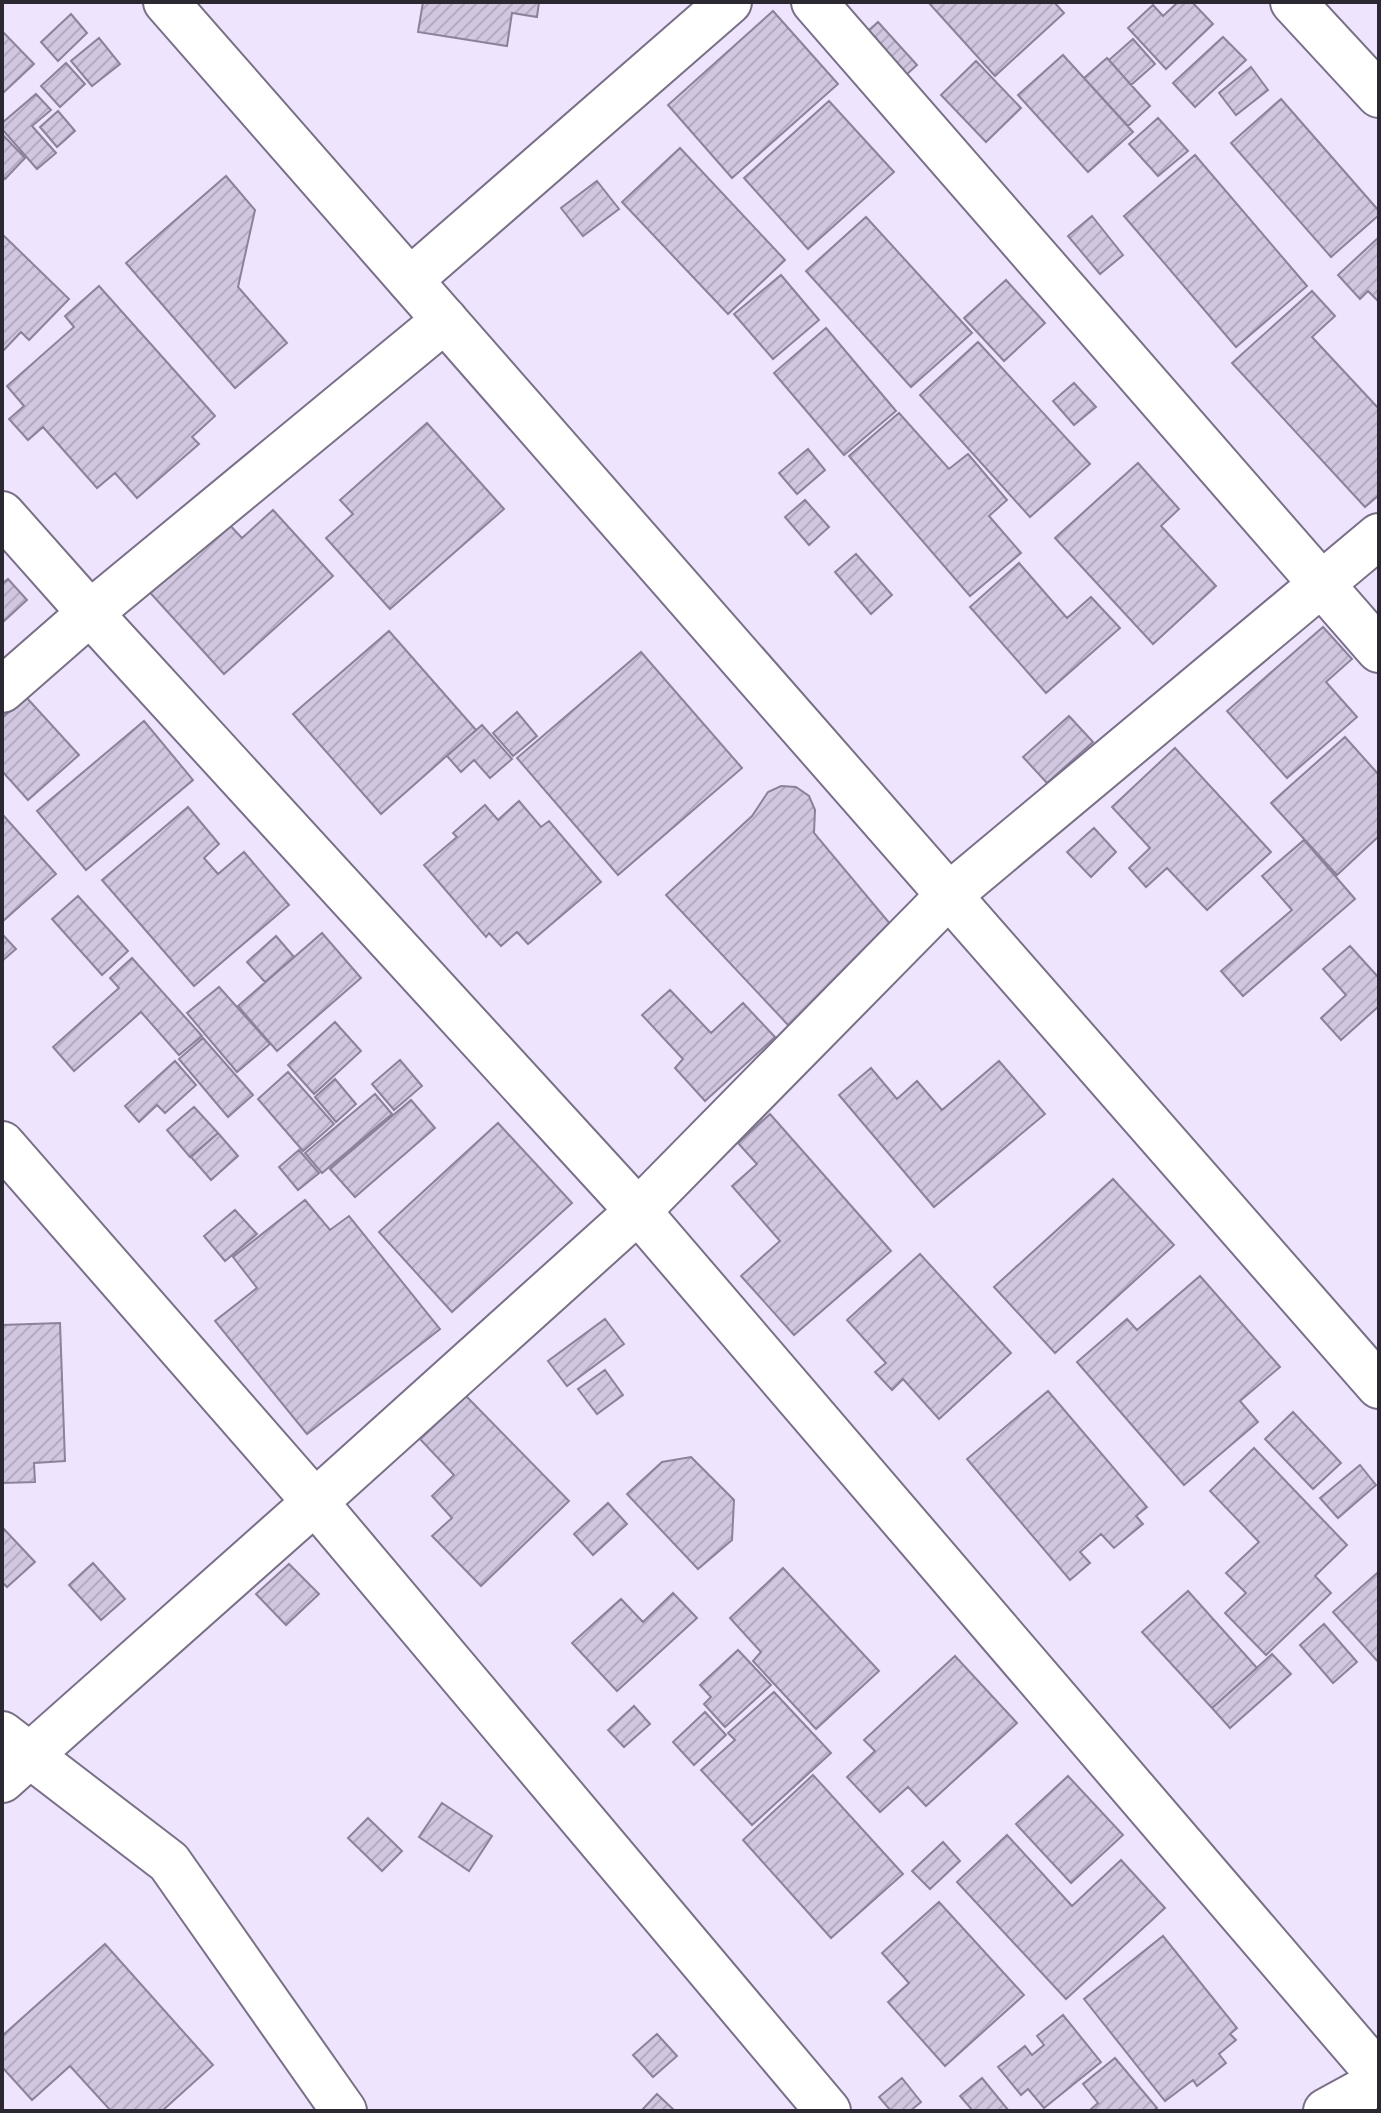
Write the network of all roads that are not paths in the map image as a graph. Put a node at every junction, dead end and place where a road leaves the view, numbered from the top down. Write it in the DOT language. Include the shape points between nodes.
graph roads {
  1 [pos="166,2"];
  2 [pos="729,2"];
  3 [pos="814,2"];
  4 [pos="1293,2"];
  5 [pos="1379,95"];
  6 [pos="410,280"];
  7 [pos="445,320"];
  8 [pos="2,514"];
  9 [pos="1379,536"];
  10 [pos="1321,585"];
  11 [pos="90,613"];
  12 [pos="1379,650"];
  13 [pos="2,690"];
  14 [pos="948,896"];
  15 [pos="2,1144"];
  16 [pos="638,1211"];
  17 [pos="1379,1386"];
  18 [pos="315,1502"];
  19 [pos="11,1757"];
  20 [pos="1379,2075"];
  21 [pos="1379,2082"];
  22 [pos="344,2111"];
  23 [pos="828,2111"];
  24 [pos="1326,2111"];
  1 -- 6 [label="street"];
  2 -- 6 [label="street"];
  3 -- 10 [label="street"];
  4 -- 5 [label="street"];
  6 -- 7 [label="street"];
  7 -- 11 [label="street"];
  7 -- 14 [label="street"];
  8 -- 11 [label="street"];
  9 -- 10 [label="street"];
  10 -- 12 [label="street"];
  10 -- 14 [label="street"];
  11 -- 13 [label="street"];
  11 -- 16 [label="street"];
  14 -- 16 [label="street"];
  14 -- 17 [label="street"];
  15 -- 18 [label="street"];
  16 -- 18 [label="street"];
  16 -- 20 [label="street"];
  18 -- 19 [label="street"];
  18 -- 23 [label="street"];
  19 -- 22 [label="street" via="169,1862"];
  21 -- 24 [label="street"];
}
